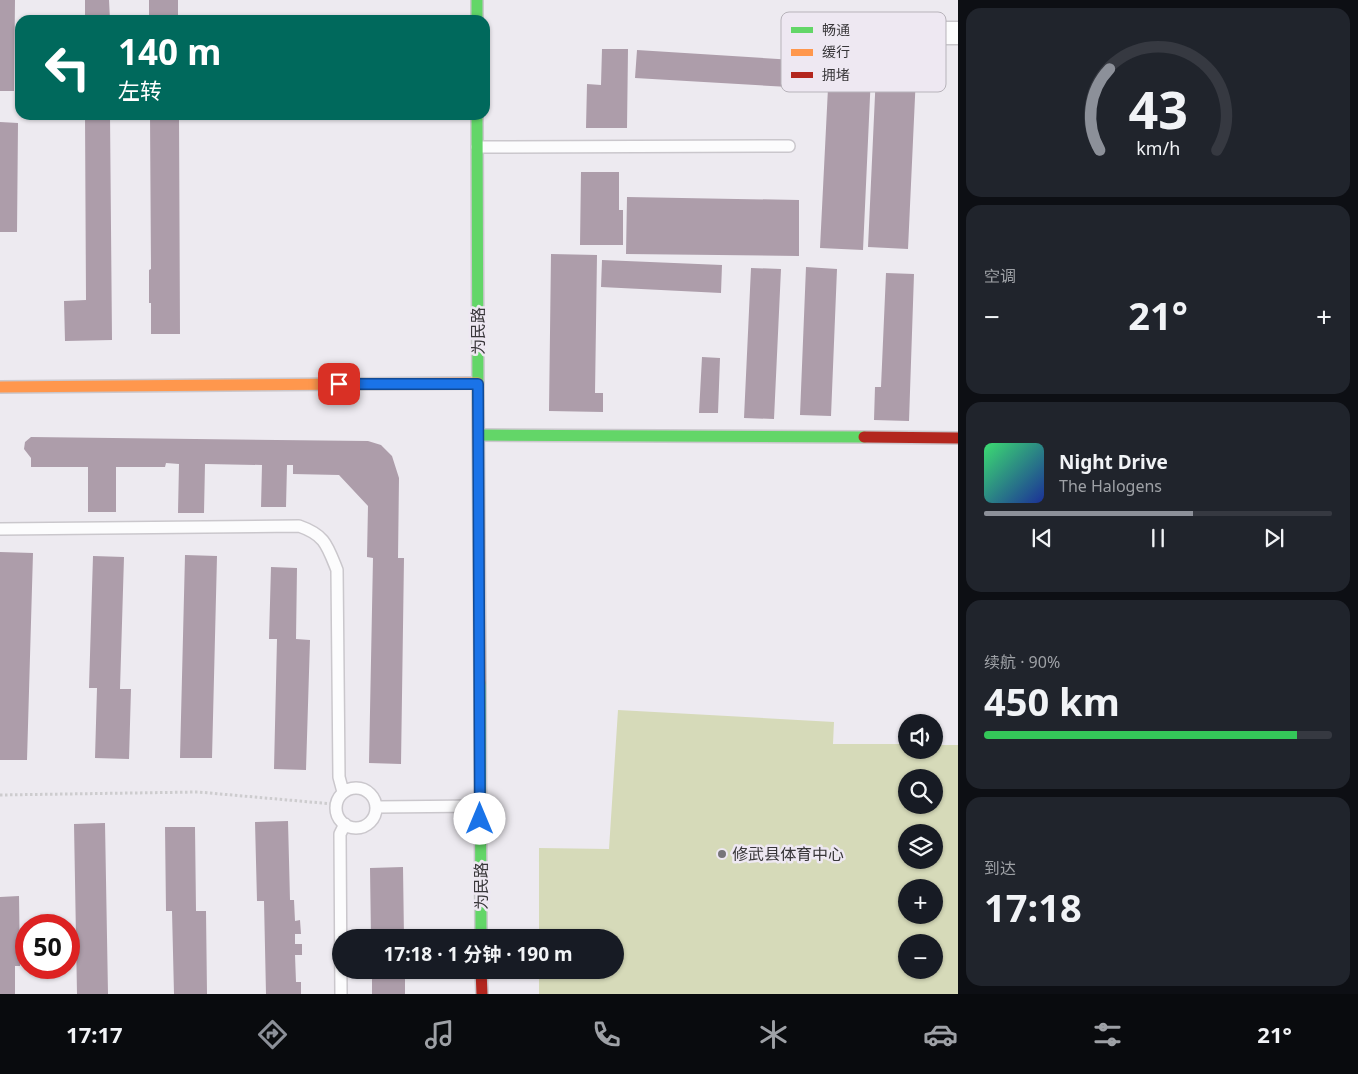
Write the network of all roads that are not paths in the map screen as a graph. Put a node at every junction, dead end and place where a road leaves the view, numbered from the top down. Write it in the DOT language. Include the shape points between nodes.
graph roads {
  1 [pos="476,0"];
  2 [pos="477,15"];
  3 [pos="477,120"];
  4 [pos="789,146"];
  5 [pos="477,147"];
  6 [pos="478,384"];
  7 [pos="0,387"];
  8 [pos="479,435"];
  9 [pos="958,438"];
  10 [pos="0,529"];
  11 [pos="343,792"];
  12 [pos="481,806"];
  13 [pos="377,807"];
  14 [pos="345,824"];
  15 [pos="481,929"];
  16 [pos="481,979"];
  17 [pos="341,994"];
  18 [pos="482,994"];
  1 -- 2 [label="street"];
  3 -- 5 [label="street, 为民路"];
  4 -- 5 [label="lane"];
  5 -- 6 [label="street, 为民路"];
  6 -- 7 [label="street"];
  6 -- 8 [label="street, 为民路"];
  8 -- 9 [label="street"];
  8 -- 12 [label="street, 为民路"];
  10 -- 11 [label="lane" via="299,526 315,532 326,543 337,570 339,777"];
  11 -- 13 [label="lane" via="364,789 375,799"];
  11 -- 14 [label="lane" via="336,805 337,814"];
  12 -- 13 [label="lane"];
  12 -- 15 [label="street, 为民路"];
  13 -- 14 [label="lane" via="366,827 357,829"];
  14 -- 17 [label="lane" via="340,834"];
  16 -- 18 [label="street"];
}
